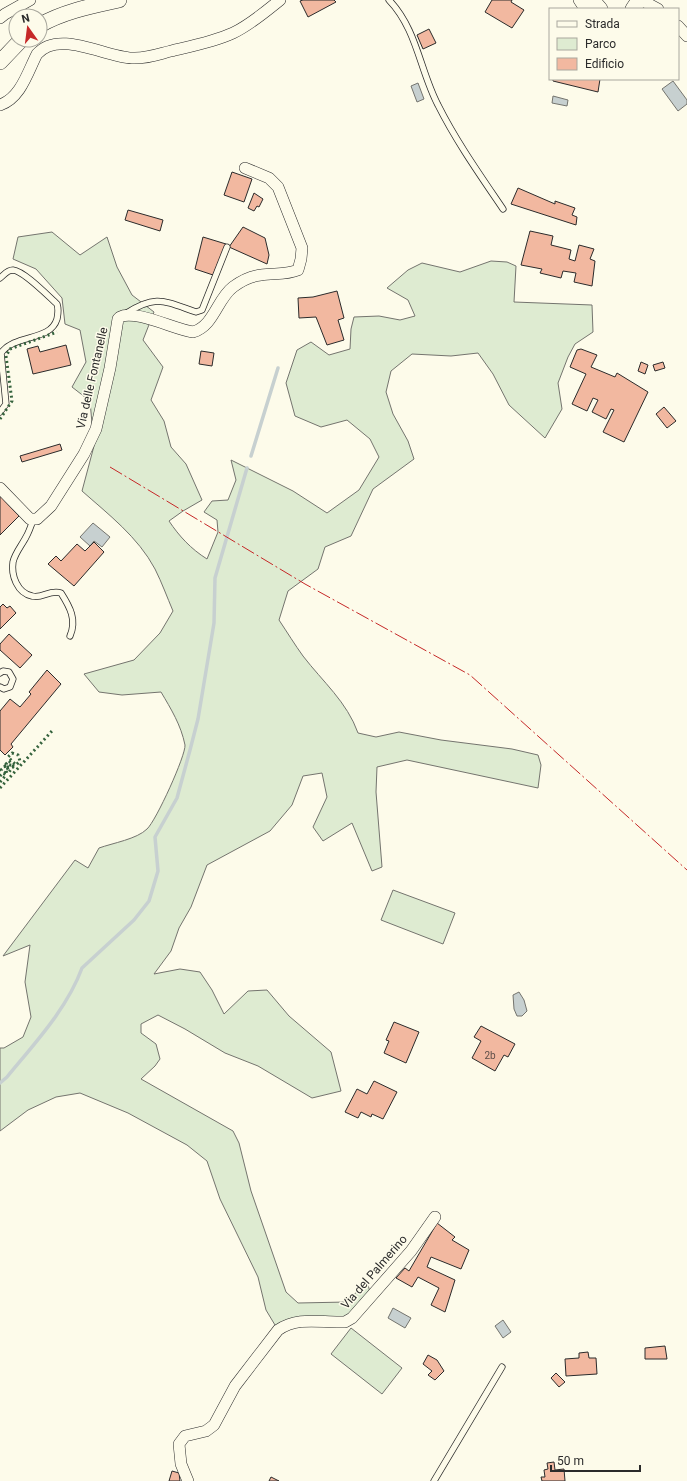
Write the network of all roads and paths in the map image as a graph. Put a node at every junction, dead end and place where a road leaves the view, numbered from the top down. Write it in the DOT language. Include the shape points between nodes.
graph roads {
  1 [pos="30,0"];
  2 [pos="118,0"];
  3 [pos="280,0"];
  4 [pos="389,0"];
  5 [pos="592,0"];
  6 [pos="640,0"];
  7 [pos="599,8"];
  8 [pos="634,8"];
  9 [pos="656,8"];
  10 [pos="0,18"];
  11 [pos="48,20"];
  12 [pos="679,27"];
  13 [pos="687,36"];
  14 [pos="13,48"];
  15 [pos="0,62"];
  16 [pos="0,105"];
  17 [pos="245,168"];
  18 [pos="503,209"];
  19 [pos="228,247"];
  20 [pos="0,278"];
  21 [pos="123,315"];
  22 [pos="0,412"];
  23 [pos="0,488"];
  24 [pos="33,520"];
  25 [pos="70,636"];
  26 [pos="0,672"];
  27 [pos="0,687"];
  28 [pos="435,1217"];
  29 [pos="502,1367"];
  30 [pos="188,1481"];
  31 [pos="434,1481"];
  1 -- 10 [label="street"];
  2 -- 11 [label="main road" via="71,11"];
  3 -- 16 [label="street" via="249,24 232,33 208,42 145,57 122,57 66,44 48,45 37,54 18,92 11,100"];
  4 -- 18 [label="lane" via="404,20 437,104 456,139"];
  5 -- 7 [label="main road"];
  6 -- 8 [label="main road"];
  6 -- 9 [label="street"];
  12 -- 13 [label="street"];
  14 -- 15 [label="main road"];
  17 -- 21 [label="street" via="268,178 278,187 302,248 298,270 286,274 261,275 238,284 225,295 204,326 193,332 152,319"];
  19 -- 21 [label="lane" via="202,310 196,312 156,300 139,305"];
  20 -- 22 [label="lane" via="14,270 21,273 57,304 59,310 50,331 13,343 1,353 6,404"];
  21 -- 24 [label="street, Via delle Fontanelle" via="118,319 96,429 84,454 51,506 41,517"];
  23 -- 24 [label="street"];
  24 -- 25 [label="lane" via="15,556 14,577 21,591 33,597 52,592 61,593 73,616"];
  26 -- 27 [label="lane" via="9,672 13,680 10,687"];
  28 -- 30 [label="street, Via del Palmerino" via="411,1251 352,1318 345,1322 297,1321 278,1330 235,1386 214,1425 206,1431 185,1436 180,1444 181,1464"];
  29 -- 31 [label="lane"];
}
